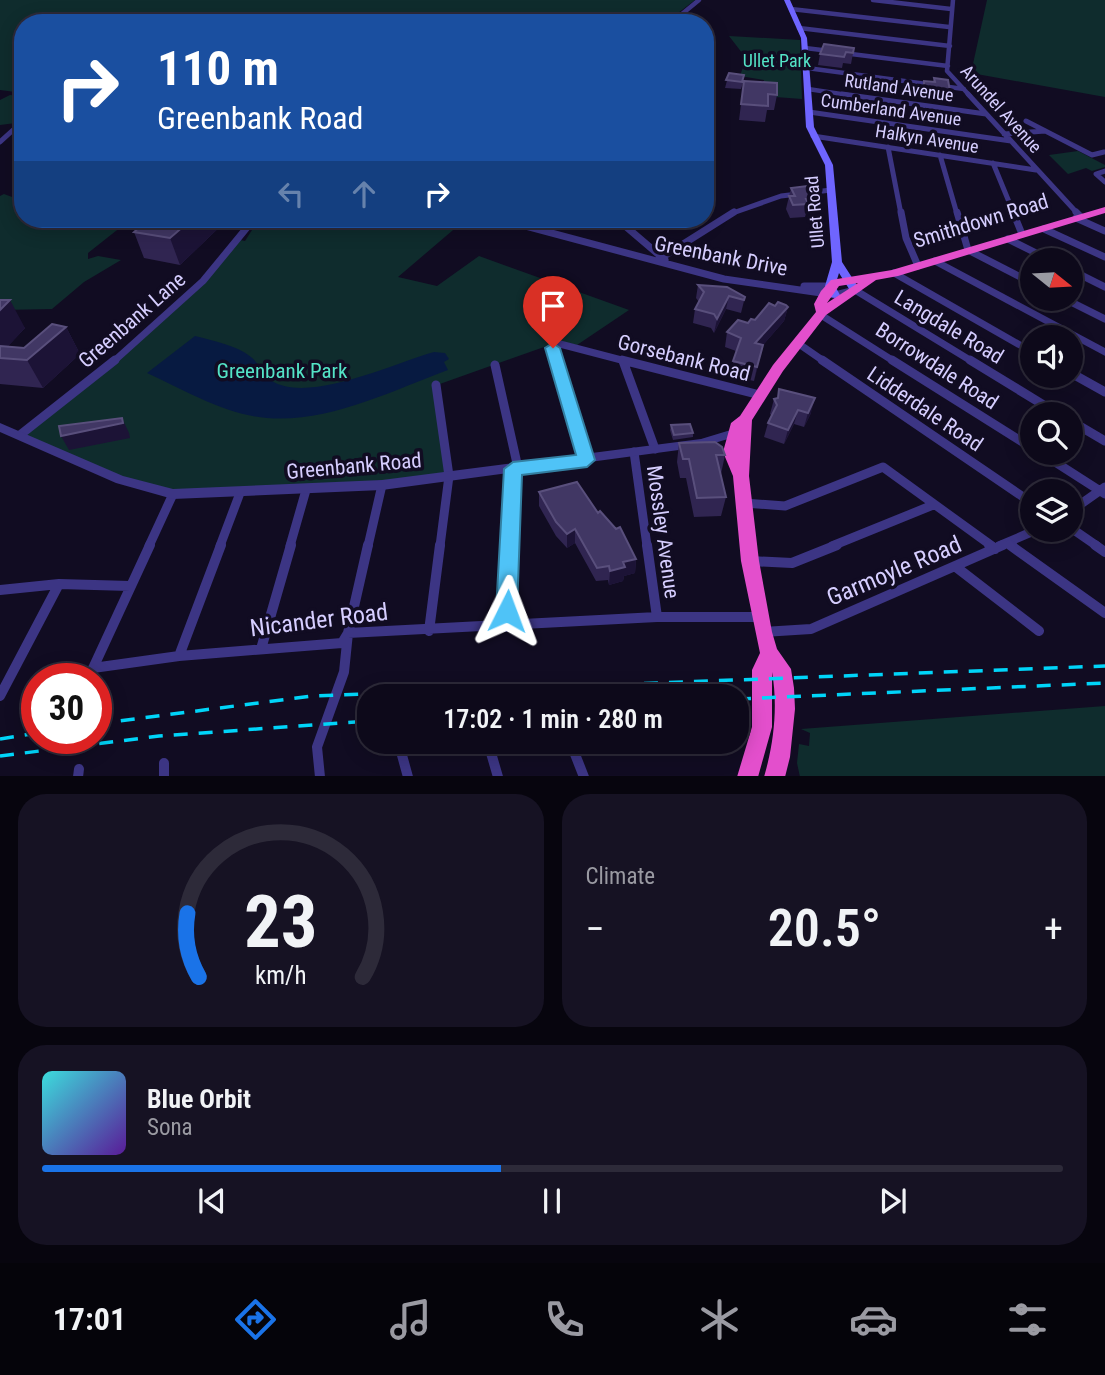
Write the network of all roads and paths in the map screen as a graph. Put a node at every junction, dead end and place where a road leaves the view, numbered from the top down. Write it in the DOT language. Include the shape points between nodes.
graph roads {
  1 [pos="699,0"];
  2 [pos="787,0"];
  3 [pos="873,0"];
  4 [pos="953,0"];
  5 [pos="791,9"];
  6 [pos="951,9"];
  7 [pos="684,14"];
  8 [pos="799,27"];
  9 [pos="949,27"];
  10 [pos="950,46"];
  11 [pos="805,48"];
  12 [pos="948,66"];
  13 [pos="807,68"];
  14 [pos="808,89"];
  15 [pos="964,89"];
  16 [pos="809,112"];
  17 [pos="986,114"];
  18 [pos="1026,121"];
  19 [pos="14,129"];
  20 [pos="1045,131"];
  21 [pos="1004,134"];
  22 [pos="813,136"];
  23 [pos="1011,141"];
  24 [pos="0,142"];
  25 [pos="888,147"];
  26 [pos="1104,152"];
  27 [pos="940,155"];
  28 [pos="1092,155"];
  29 [pos="1101,160"];
  30 [pos="993,163"];
  31 [pos="1036,170"];
  32 [pos="1105,171"];
  33 [pos="1105,182"];
  34 [pos="831,190"];
  35 [pos="1105,210"];
  36 [pos="1079,218"];
  37 [pos="714,222"];
  38 [pos="247,228"];
  39 [pos="531,228"];
  40 [pos="627,228"];
  41 [pos="706,228"];
  42 [pos="1044,229"];
  43 [pos="1105,231"];
  44 [pos="1022,234"];
  45 [pos="1008,239"];
  46 [pos="1026,248"];
  47 [pos="968,250"];
  48 [pos="1105,257"];
  49 [pos="661,258"];
  50 [pos="935,261"];
  51 [pos="837,262"];
  52 [pos="668,266"];
  53 [pos="918,266"];
  54 [pos="894,274"];
  55 [pos="1020,276"];
  56 [pos="1083,276"];
  57 [pos="852,285"];
  58 [pos="1105,286"];
  59 [pos="830,292"];
  60 [pos="1083,308"];
  61 [pos="822,314"];
  62 [pos="1105,320"];
  63 [pos="799,344"];
  64 [pos="1020,345"];
  65 [pos="1105,352"];
  66 [pos="623,361"];
  67 [pos="495,365"];
  68 [pos="1083,380"];
  69 [pos="436,385"];
  70 [pos="1105,392"];
  71 [pos="760,395"];
  72 [pos="1039,402"];
  73 [pos="745,421"];
  74 [pos="0,427"];
  75 [pos="1083,428"];
  76 [pos="734,433"];
  77 [pos="20,435"];
  78 [pos="1020,440"];
  79 [pos="1105,441"];
  80 [pos="701,443"];
  81 [pos="655,449"];
  82 [pos="634,452"];
  83 [pos="738,453"];
  84 [pos="587,460"];
  85 [pos="1061,465"];
  86 [pos="516,469"];
  87 [pos="449,476"];
  88 [pos="382,485"];
  89 [pos="306,490"];
  90 [pos="1103,490"];
  91 [pos="240,493"];
  92 [pos="173,494"];
  93 [pos="1020,495"];
  94 [pos="744,503"];
  95 [pos="1083,503"];
  96 [pos="933,505"];
  97 [pos="1083,536"];
  98 [pos="1020,537"];
  99 [pos="1008,543"];
  100 [pos="995,549"];
  101 [pos="1105,552"];
  102 [pos="750,561"];
  103 [pos="956,567"];
  104 [pos="59,584"];
  105 [pos="130,586"];
  106 [pos="0,590"];
  107 [pos="1105,613"];
  108 [pos="657,617"];
  109 [pos="762,624"];
  110 [pos="506,627"];
  111 [pos="429,631"];
  112 [pos="1039,631"];
  113 [pos="348,633"];
  114 [pos="261,649"];
  115 [pos="769,653"];
  116 [pos="179,656"];
  117 [pos="95,663"];
  118 [pos="112,670"];
  119 [pos="0,696"];
  120 [pos="402,754"];
  121 [pos="491,754"];
  122 [pos="575,754"];
  123 [pos="164,763"];
  124 [pos="779,770"];
  125 [pos="164,776"];
  126 [pos="320,776"];
  127 [pos="408,776"];
  128 [pos="498,776"];
  129 [pos="584,776"];
  130 [pos="747,776"];
  1 -- 7 [label="street"];
  2 -- 5 [label="main road, Ullet Road"];
  3 -- 6 [label="street"];
  4 -- 6 [label="street, Arundel Avenue"];
  5 -- 8 [label="main road, Ullet Road"];
  5 -- 9 [label="street"];
  6 -- 9 [label="street, Arundel Avenue"];
  8 -- 10 [label="street"];
  8 -- 11 [label="main road, Ullet Road"];
  9 -- 10 [label="street, Arundel Avenue"];
  10 -- 12 [label="street, Arundel Avenue"];
  11 -- 12 [label="street"];
  11 -- 13 [label="main road, Ullet Road"];
  12 -- 15 [label="street, Arundel Avenue" via="947,71"];
  13 -- 14 [label="main road, Ullet Road"];
  13 -- 15 [label="street"];
  14 -- 16 [label="main road, Ullet Road"];
  14 -- 17 [label="street, Rutland Avenue"];
  15 -- 17 [label="street, Arundel Avenue"];
  16 -- 22 [label="main road, Ullet Road"];
  16 -- 23 [label="street, Cumberland Avenue"];
  17 -- 21 [label="street, Arundel Avenue"];
  18 -- 20 [label="street"];
  19 -- 24 [label="street"];
  20 -- 21 [label="street"];
  20 -- 28 [label="street"];
  21 -- 23 [label="street, Arundel Avenue"];
  22 -- 25 [label="street, Halkyn Avenue"];
  22 -- 34 [label="main road, Ullet Road" via="829,164"];
  23 -- 31 [label="street, Arundel Avenue"];
  25 -- 27 [label="street, Halkyn Avenue"];
  25 -- 53 [label="street" via="906,238"];
  26 -- 28 [label="street"];
  27 -- 30 [label="street, Halkyn Avenue"];
  27 -- 47 [label="street"];
  28 -- 29 [label="street"];
  30 -- 31 [label="street, Halkyn Avenue"];
  30 -- 44 [label="street"];
  31 -- 36 [label="street, Arundel Avenue"];
  32 -- 33 [label="street" via="1096,174"];
  34 -- 37 [label="street" via="752,202"];
  34 -- 51 [label="main road, Ullet Road"];
  35 -- 36 [label="highway, Smithdown Road"];
  36 -- 42 [label="highway, Smithdown Road"];
  36 -- 43 [label="street"];
  38 -- 77 [label="street, Greenbank Lane" via="219,264 156,327"];
  39 -- 52 [label="street, Greenbank Drive"];
  40 -- 49 [label="street"];
  41 -- 49 [label="street"];
  42 -- 44 [label="highway, Smithdown Road"];
  42 -- 48 [label="street"];
  44 -- 45 [label="highway, Smithdown Road"];
  45 -- 46 [label="street"];
  45 -- 47 [label="highway, Smithdown Road"];
  47 -- 50 [label="highway, Smithdown Road"];
  47 -- 55 [label="street"];
  49 -- 52 [label="street"];
  50 -- 53 [label="highway, Smithdown Road"];
  50 -- 65 [label="street"];
  51 -- 57 [label="main road, Ullet Road"];
  51 -- 59 [label="main road, Ullet Road"];
  52 -- 59 [label="street, Greenbank Drive" via="724,279"];
  53 -- 54 [label="highway, Smithdown Road"];
  54 -- 57 [label="highway, Smithdown Road"];
  54 -- 64 [label="street"];
  56 -- 58 [label="street"];
  57 -- 59 [label="highway, Smithdown Road"];
  57 -- 61 [label="highway, Smithdown Road"];
  57 -- 72 [label="street, Langdale Road"];
  59 -- 61 [label="highway, Smithdown Road" via="820,304"];
  60 -- 62 [label="street"];
  61 -- 63 [label="highway, Smithdown Road"];
  61 -- 78 [label="street, Borrowdale Road"];
  63 -- 71 [label="highway, Smithdown Road"];
  63 -- 93 [label="street, Lidderdale Road"];
  66 -- 71 [label="street, Gorsebank Road"];
  66 -- 81 [label="street"];
  66 -- 84 [label="street, Gorsebank Road" via="560,344 553,348"];
  67 -- 86 [label="street"];
  68 -- 70 [label="street"];
  69 -- 87 [label="street"];
  71 -- 73 [label="highway, Smithdown Road"];
  73 -- 76 [label="highway, Smithdown Road"];
  73 -- 83 [label="highway, Smithdown Road"];
  74 -- 77 [label="street, Greenbank Road"];
  75 -- 79 [label="street"];
  76 -- 80 [label="street, Greenbank Road"];
  76 -- 83 [label="highway, Smithdown Road"];
  77 -- 92 [label="street, Greenbank Road" via="120,480"];
  80 -- 81 [label="street, Greenbank Road"];
  80 -- 83 [label="street, Greenbank Road"];
  81 -- 82 [label="street, Greenbank Road"];
  82 -- 84 [label="street, Greenbank Road"];
  82 -- 108 [label="street, Mossley Avenue"];
  83 -- 94 [label="highway, Smithdown Road"];
  84 -- 86 [label="street, Greenbank Road"];
  85 -- 90 [label="street"];
  86 -- 87 [label="street, Greenbank Road"];
  86 -- 110 [label="street"];
  87 -- 88 [label="street, Greenbank Road"];
  87 -- 111 [label="street"];
  88 -- 89 [label="street, Greenbank Road"];
  88 -- 113 [label="street"];
  89 -- 91 [label="street, Greenbank Road"];
  89 -- 114 [label="street"];
  90 -- 95 [label="street"];
  91 -- 92 [label="street, Greenbank Road"];
  91 -- 116 [label="street"];
  92 -- 105 [label="street"];
  94 -- 96 [label="street" via="785,506 883,467"];
  94 -- 102 [label="highway, Smithdown Road"];
  96 -- 100 [label="street"];
  96 -- 102 [label="street" via="792,563"];
  97 -- 101 [label="street"];
  98 -- 99 [label="street, Garmoyle Road"];
  99 -- 100 [label="street, Garmoyle Road"];
  99 -- 107 [label="street"];
  100 -- 103 [label="street, Garmoyle Road"];
  102 -- 109 [label="highway, Smithdown Road"];
  103 -- 109 [label="street, Garmoyle Road" via="811,629"];
  103 -- 112 [label="street"];
  104 -- 105 [label="street"];
  104 -- 106 [label="street"];
  104 -- 119 [label="street"];
  105 -- 117 [label="street"];
  108 -- 109 [label="street, Nicander Road"];
  108 -- 110 [label="street, Nicander Road"];
  109 -- 115 [label="highway, Smithdown Road"];
  110 -- 111 [label="street, Nicander Road"];
  111 -- 113 [label="street, Nicander Road"];
  113 -- 114 [label="street, Nicander Road" via="342,643"];
  113 -- 126 [label="street" via="344,672 317,747"];
  114 -- 116 [label="street, Nicander Road"];
  115 -- 124 [label="highway, Smithdown Road" via="781,669 784,688"];
  115 -- 130 [label="highway, Smithdown Road" via="762,670 762,727"];
  116 -- 118 [label="street, Nicander Road"];
  120 -- 127 [label="street"];
  121 -- 128 [label="street"];
  122 -- 129 [label="street"];
  123 -- 125 [label="street"];
}
